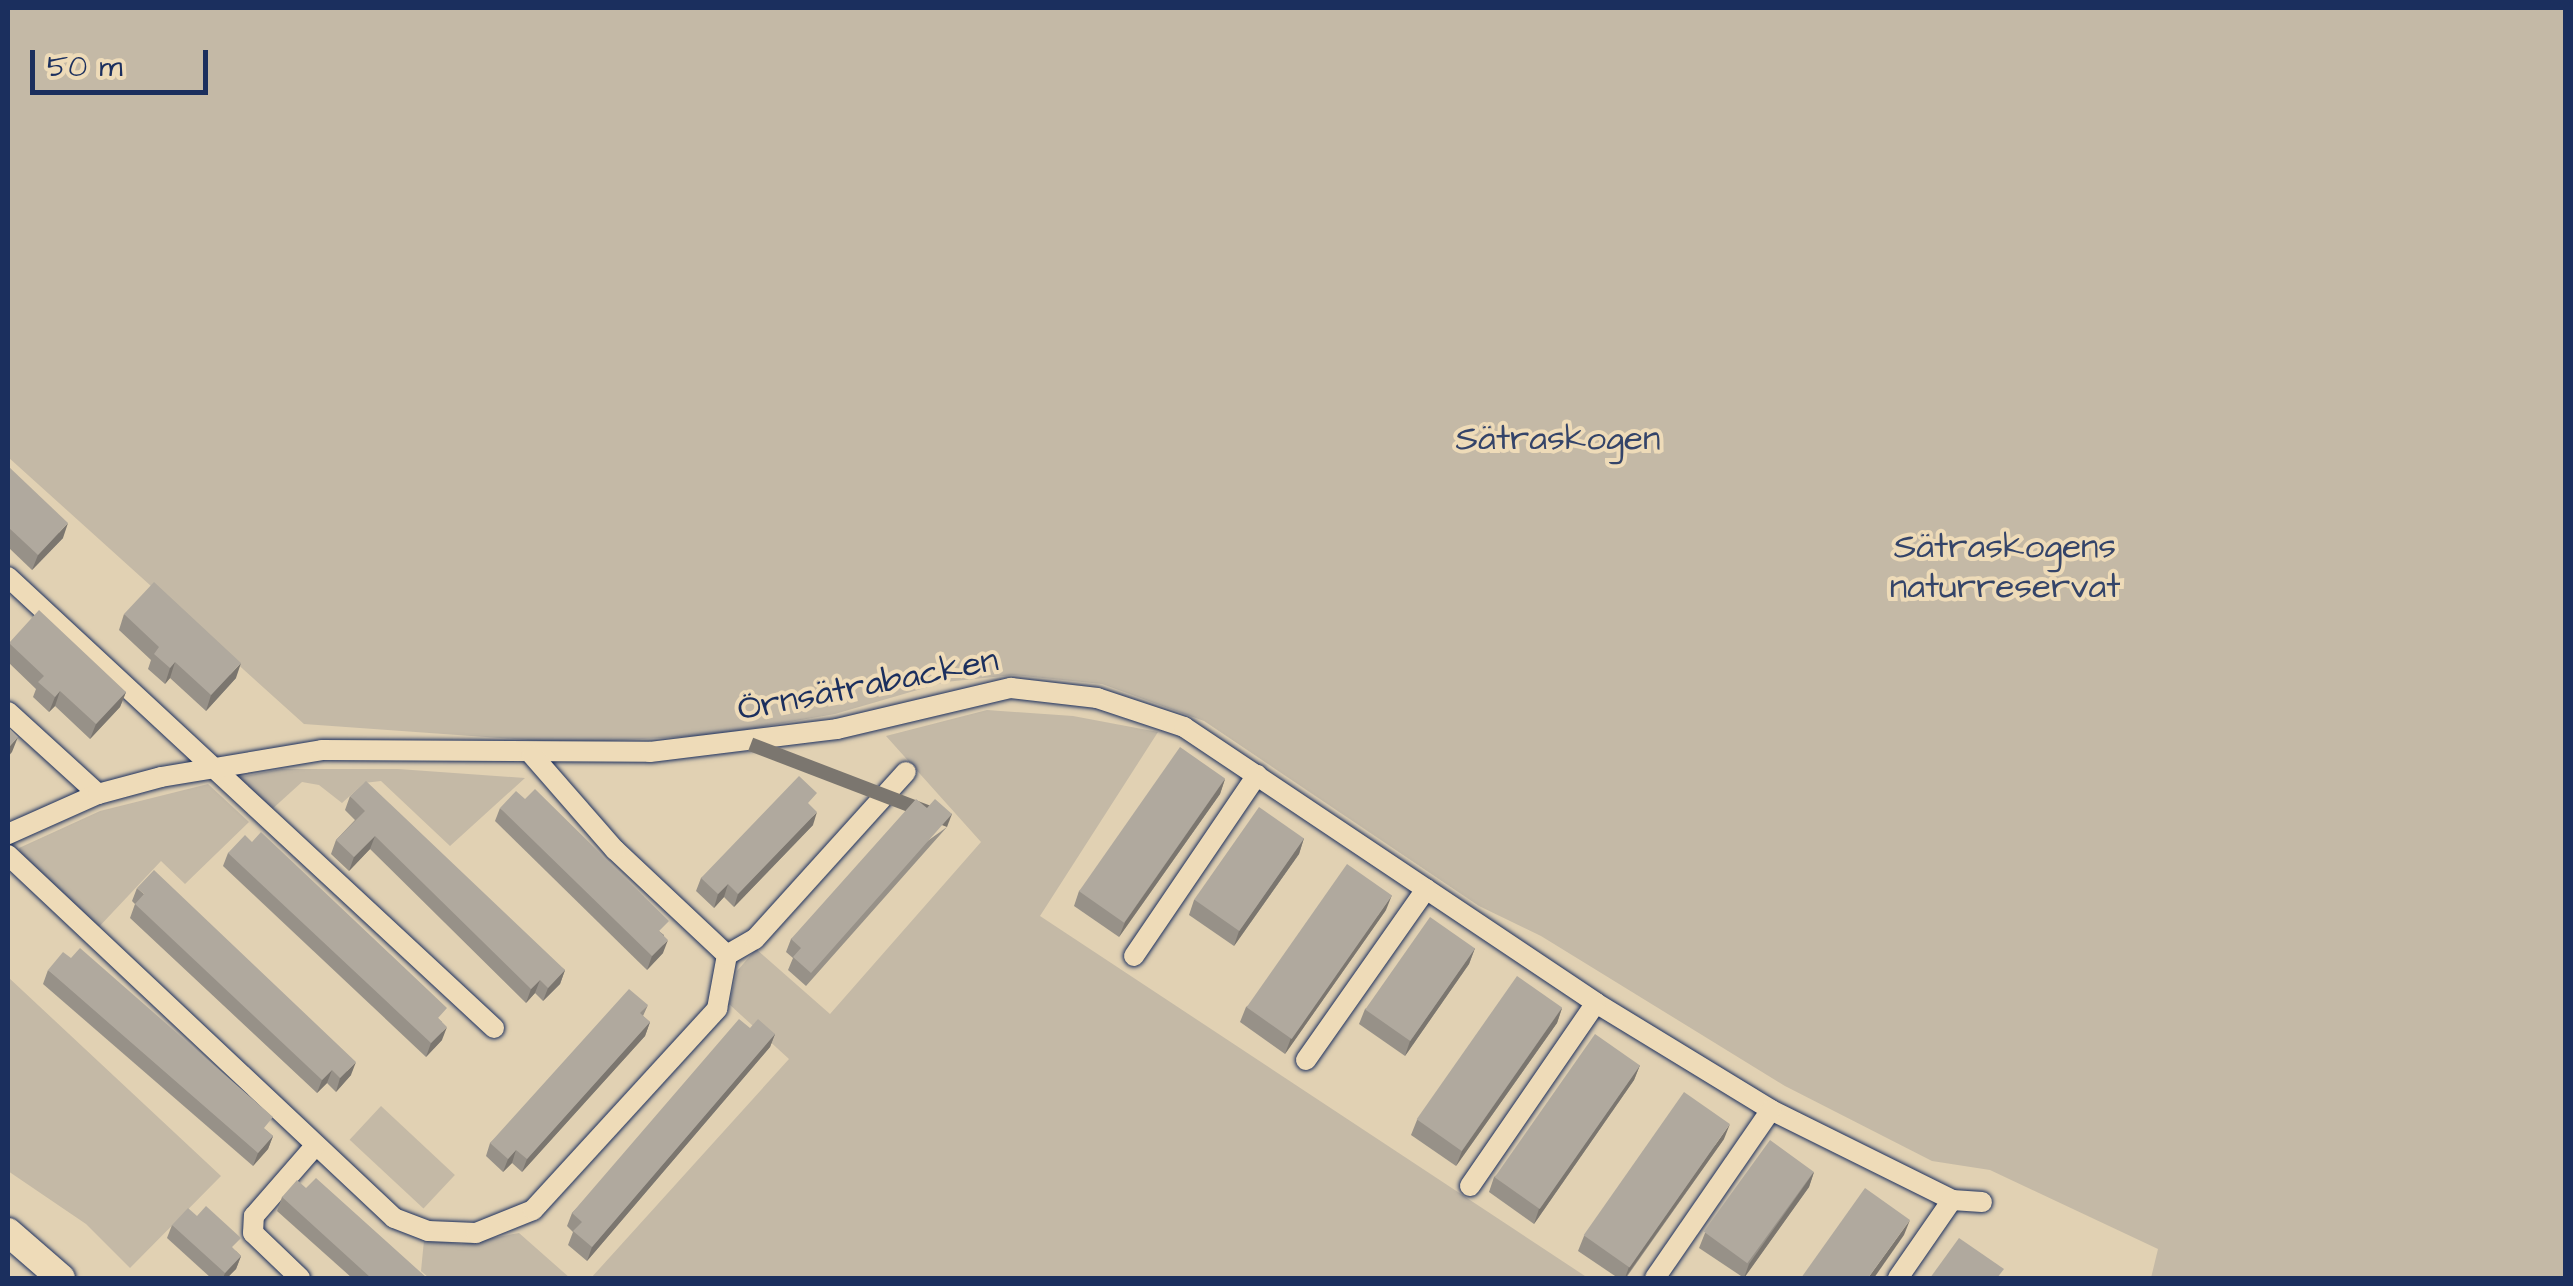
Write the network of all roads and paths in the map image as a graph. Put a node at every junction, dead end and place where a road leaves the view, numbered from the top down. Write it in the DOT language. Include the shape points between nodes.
graph roads {
  1 [pos="8,577"];
  2 [pos="8,712"];
  3 [pos="532,755"];
  4 [pos="208,765"];
  5 [pos="906,772"];
  6 [pos="1257,775"];
  7 [pos="98,794"];
  8 [pos="8,834"];
  9 [pos="8,855"];
  10 [pos="1426,889"];
  11 [pos="727,954"];
  12 [pos="1134,956"];
  13 [pos="1596,1003"];
  14 [pos="494,1028"];
  15 [pos="1306,1060"];
  16 [pos="1771,1110"];
  17 [pos="316,1146"];
  18 [pos="1470,1186"];
  19 [pos="1952,1200"];
  20 [pos="1982,1202"];
  21 [pos="8,1232"];
  22 [pos="61,1278"];
  23 [pos="300,1278"];
  24 [pos="1655,1278"];
  25 [pos="1898,1278"];
  1 -- 4 [label="street"];
  2 -- 7 [label="street"];
  3 -- 4 [label="street, Örnsätrabacken" via="322,750"];
  3 -- 6 [label="street, Örnsätrabacken" via="764,740 1010,688 1152,712"];
  3 -- 11 [label="street" via="615,850"];
  4 -- 7 [label="street, Örnsätrabacken"];
  4 -- 14 [label="street"];
  5 -- 11 [label="street" via="755,938"];
  6 -- 10 [label="street, Örnsätrabacken"];
  6 -- 12 [label="street"];
  7 -- 8 [label="street, Örnsätrabacken"];
  9 -- 17 [label="street"];
  10 -- 13 [label="street, Örnsätrabacken"];
  10 -- 15 [label="street"];
  11 -- 17 [label="street" via="717,1009 533,1210 513,1223 476,1234 428,1232 394,1218"];
  13 -- 16 [label="street, Örnsätrabacken"];
  13 -- 18 [label="street"];
  16 -- 19 [label="street, Örnsätrabacken"];
  16 -- 24 [label="street"];
  17 -- 23 [label="street" via="254,1216 253,1233"];
  19 -- 20 [label="street, Örnsätrabacken"];
  19 -- 25 [label="street"];
  21 -- 22 [label="street"];
}
